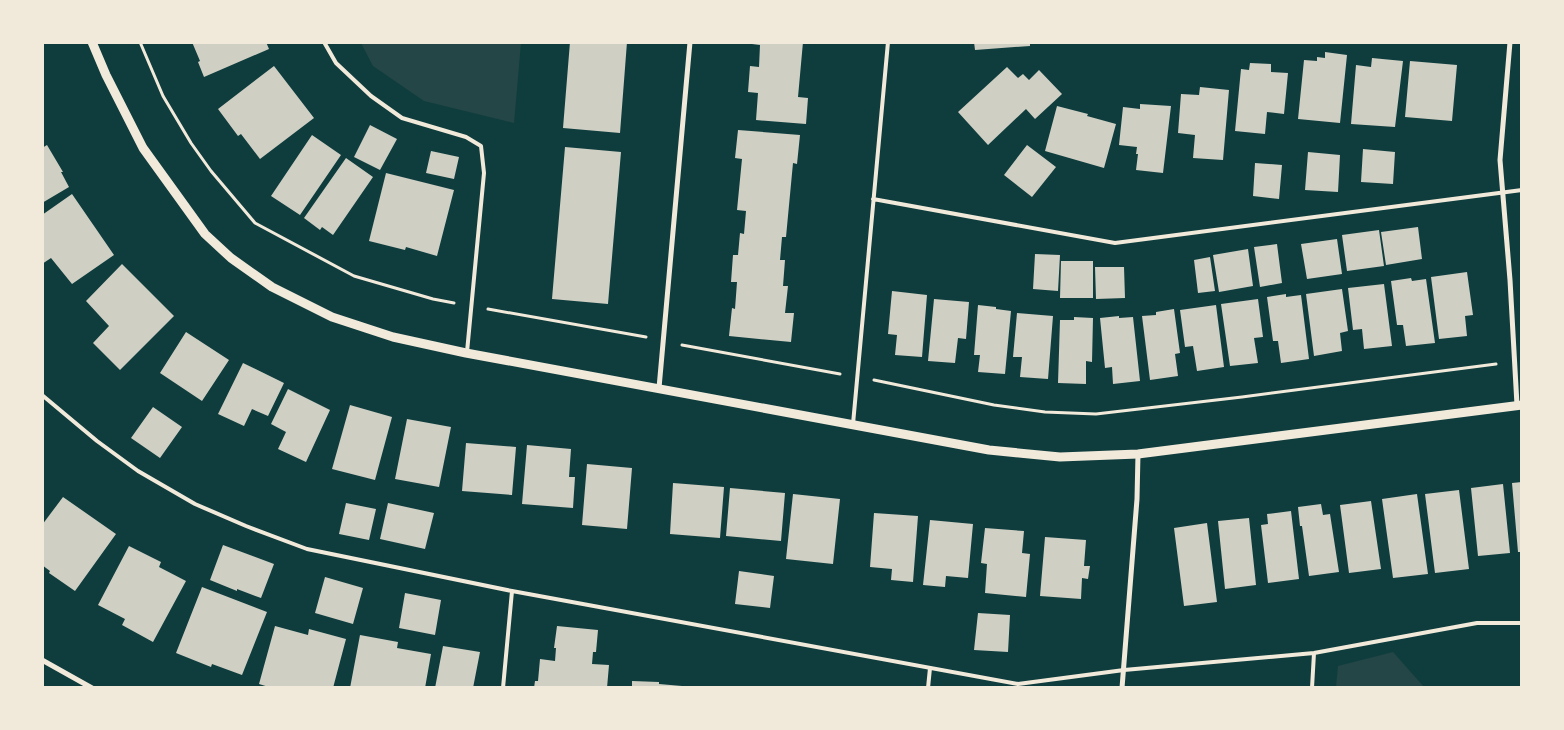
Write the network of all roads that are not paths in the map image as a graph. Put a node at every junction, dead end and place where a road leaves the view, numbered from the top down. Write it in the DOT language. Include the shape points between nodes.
graph roads {
  1 [pos="92,42"];
  2 [pos="324,42"];
  3 [pos="690,42"];
  4 [pos="888,42"];
  5 [pos="1510,42"];
  6 [pos="1522,190"];
  7 [pos="1503,192"];
  8 [pos="873,199"];
  9 [pos="466,353"];
  10 [pos="660,388"];
  11 [pos="42,395"];
  12 [pos="1519,405"];
  13 [pos="853,425"];
  14 [pos="1138,454"];
  15 [pos="512,591"];
  16 [pos="1522,623"];
  17 [pos="1314,653"];
  18 [pos="42,660"];
  19 [pos="930,668"];
  20 [pos="1124,670"];
  21 [pos="84,686"];
  22 [pos="92,688"];
  23 [pos="503,688"];
  24 [pos="928,688"];
  25 [pos="1122,688"];
  26 [pos="1312,688"];
  1 -- 9 [label="street" via="143,148 205,234 231,258 272,287 332,317 393,337"];
  2 -- 9 [label="lane" via="336,63 371,96 402,118 466,137 481,146 484,173"];
  3 -- 10 [label="street"];
  4 -- 8 [label="lane"];
  5 -- 7 [label="street" via="1500,160"];
  6 -- 7 [label="lane"];
  7 -- 8 [label="lane" via="1115,243"];
  7 -- 12 [label="street"];
  8 -- 13 [label="lane"];
  9 -- 10 [label="street"];
  10 -- 13 [label="street"];
  11 -- 15 [label="lane" via="138,471 195,504 246,526 307,549"];
  12 -- 14 [label="street"];
  13 -- 14 [label="street" via="989,450 1060,456"];
  14 -- 20 [label="street"];
  15 -- 19 [label="lane"];
  15 -- 23 [label="lane"];
  16 -- 17 [label="lane" via="1477,623"];
  17 -- 20 [label="lane"];
  17 -- 26 [label="lane"];
  18 -- 21 [label="street"];
  19 -- 20 [label="lane" via="1018,684"];
  19 -- 24 [label="lane"];
  20 -- 25 [label="street"];
  21 -- 22 [label="street"];
}
